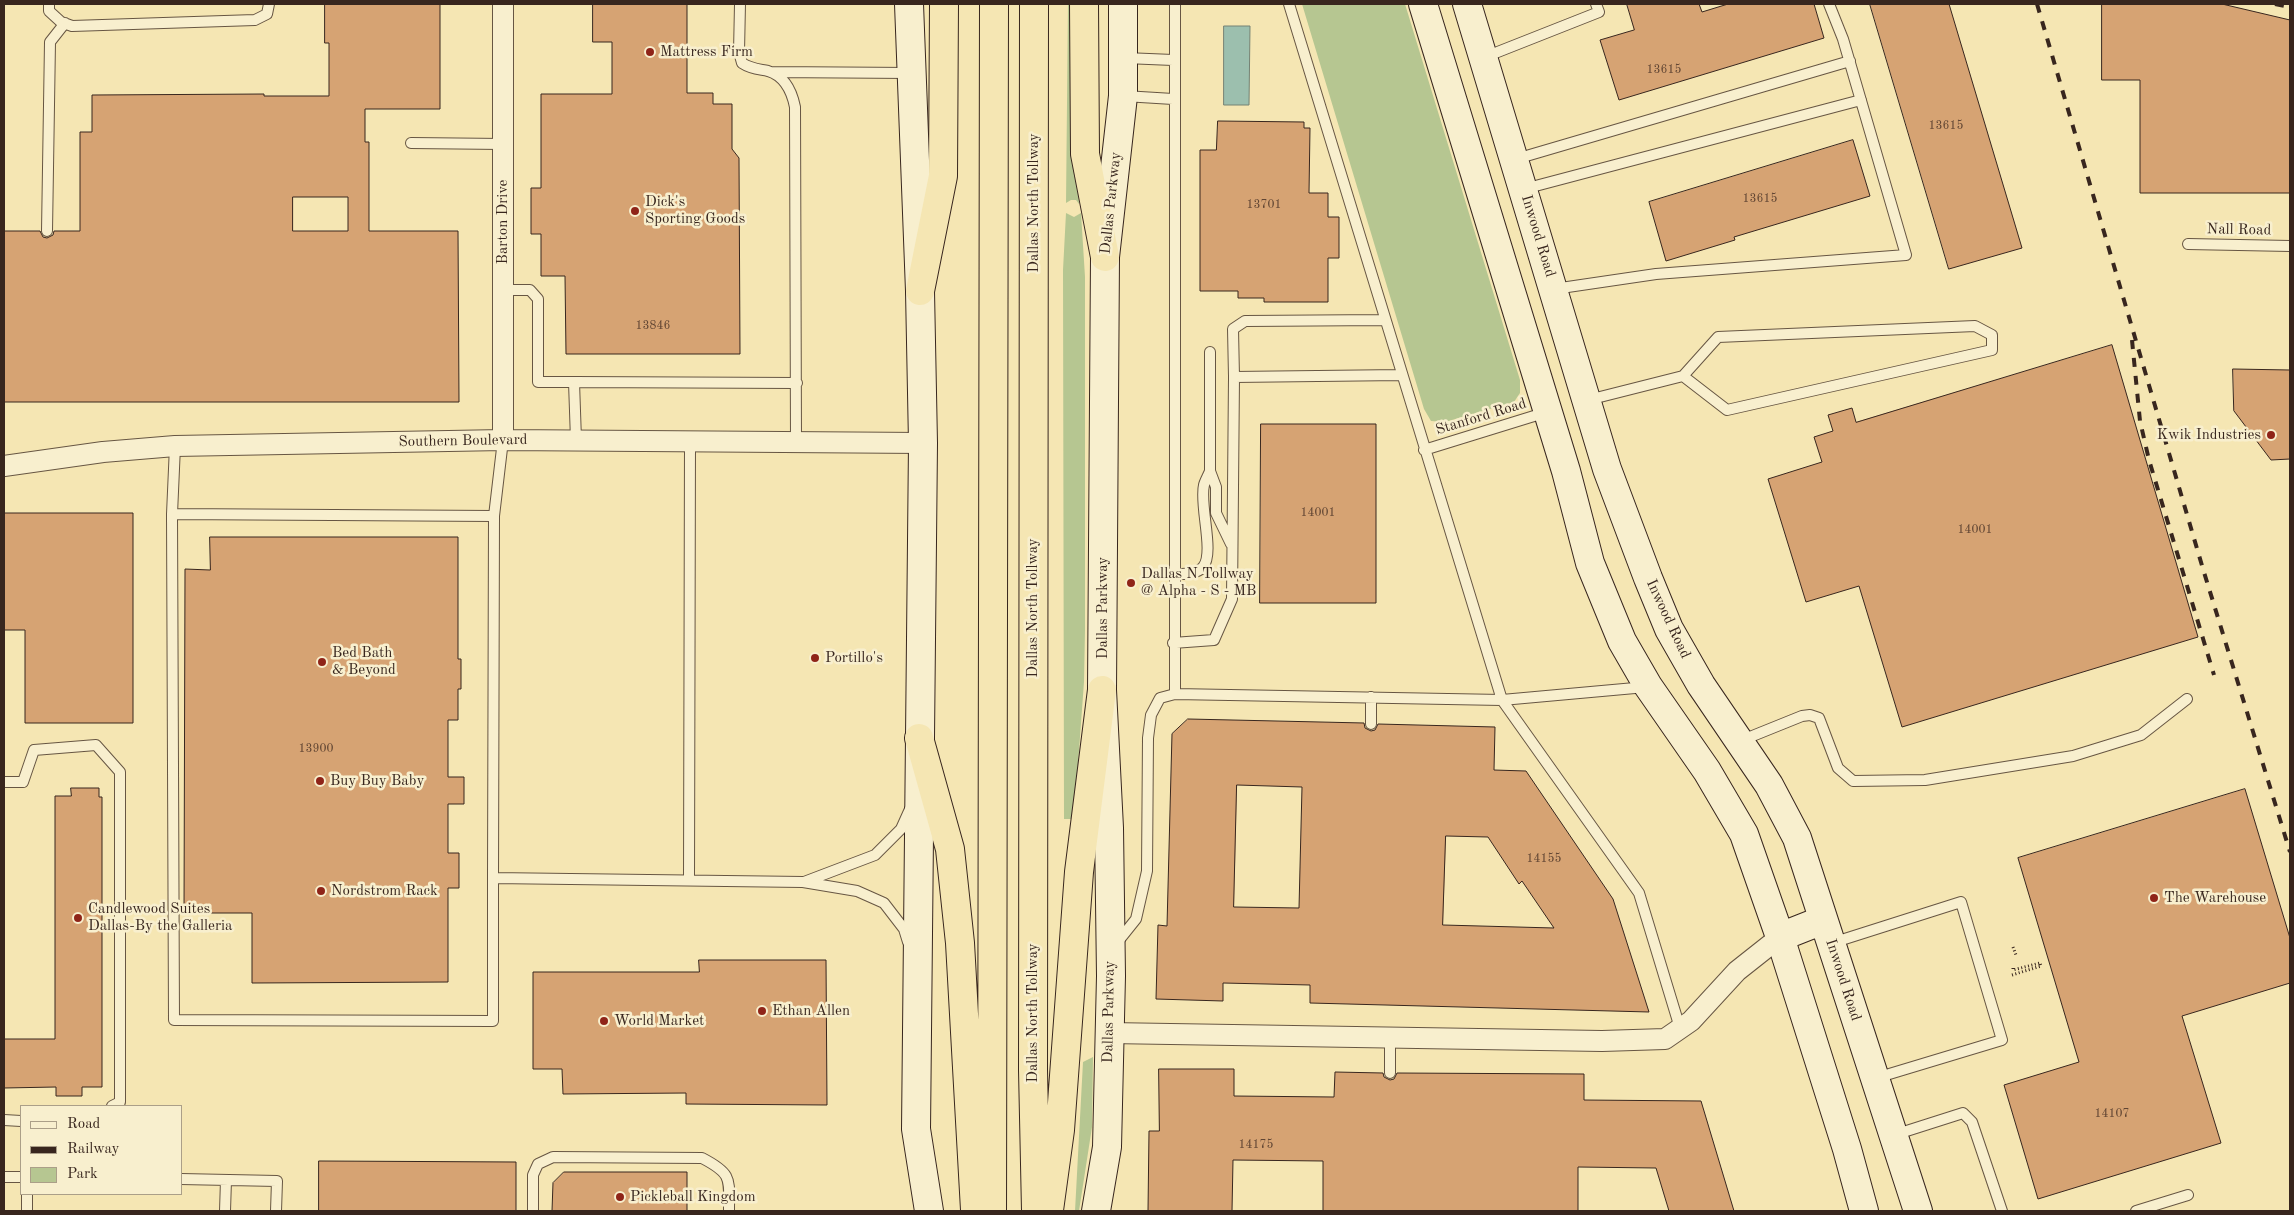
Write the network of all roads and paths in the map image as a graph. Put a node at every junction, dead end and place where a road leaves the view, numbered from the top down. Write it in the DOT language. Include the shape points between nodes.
graph roads {
  1 [pos="49,4"];
  2 [pos="270,4"];
  3 [pos="503,4"];
  4 [pos="740,4"];
  5 [pos="909,4"];
  6 [pos="944,4"];
  7 [pos="994,4"];
  8 [pos="1034,4"];
  9 [pos="1084,4"];
  10 [pos="1123,4"];
  11 [pos="1175,4"];
  12 [pos="1288,4"];
  13 [pos="1423,4"];
  14 [pos="1468,4"];
  15 [pos="1596,4"];
  16 [pos="1829,4"];
  17 [pos="65,24"];
  18 [pos="1484,57"];
  19 [pos="1123,58"];
  20 [pos="1174,60"];
  21 [pos="1850,60"];
  22 [pos="770,72"];
  23 [pos="912,72"];
  24 [pos="1123,96"];
  25 [pos="1174,99"];
  26 [pos="1861,100"];
  27 [pos="411,143"];
  28 [pos="503,144"];
  29 [pos="1515,160"];
  30 [pos="1523,189"];
  31 [pos="48,231"];
  32 [pos="2188,244"];
  33 [pos="2290,246"];
  34 [pos="1105,257"];
  35 [pos="1554,289"];
  36 [pos="503,290"];
  37 [pos="920,291"];
  38 [pos="1385,320"];
  39 [pos="1210,352"];
  40 [pos="1401,375"];
  41 [pos="1683,376"];
  42 [pos="1234,377"];
  43 [pos="574,382"];
  44 [pos="796,383"];
  45 [pos="1587,400"];
  46 [pos="1547,412"];
  47 [pos="503,440"];
  48 [pos="576,440"];
  49 [pos="690,441"];
  50 [pos="796,442"];
  51 [pos="923,443"];
  52 [pos="175,446"];
  53 [pos="1424,450"];
  54 [pos="4,466"];
  55 [pos="1210,471"];
  56 [pos="172,514"];
  57 [pos="494,516"];
  58 [pos="1233,547"];
  59 [pos="1174,574"];
  60 [pos="1174,643"];
  61 [pos="1648,686"];
  62 [pos="1102,690"];
  63 [pos="1175,694"];
  64 [pos="1371,698"];
  65 [pos="2187,698"];
  66 [pos="1502,700"];
  67 [pos="1371,724"];
  68 [pos="919,738"];
  69 [pos="1740,741"];
  70 [pos="4,782"];
  71 [pos="918,792"];
  72 [pos="493,878"];
  73 [pos="688,880"];
  74 [pos="803,882"];
  75 [pos="1827,932"];
  76 [pos="1780,937"];
  77 [pos="2013,947"];
  78 [pos="1110,950"];
  79 [pos="2016,955"];
  80 [pos="2013,968"];
  81 [pos="917,972"];
  82 [pos="2012,975"];
  83 [pos="1680,1028"];
  84 [pos="1109,1033"];
  85 [pos="1390,1036"];
  86 [pos="1390,1073"];
  87 [pos="1876,1078"];
  88 [pos="114,1105"];
  89 [pos="4,1120"];
  90 [pos="20,1121"];
  91 [pos="1894,1135"];
  92 [pos="4,1177"];
  93 [pos="20,1177"];
  94 [pos="182,1179"];
  95 [pos="226,1180"];
  96 [pos="27,1195"];
  97 [pos="2188,1195"];
  98 [pos="27,1211"];
  99 [pos="225,1211"];
  100 [pos="276,1211"];
  101 [pos="533,1211"];
  102 [pos="728,1211"];
  103 [pos="929,1211"];
  104 [pos="975,1211"];
  105 [pos="992,1211"];
  106 [pos="1036,1211"];
  107 [pos="1049,1211"];
  108 [pos="1096,1211"];
  109 [pos="1864,1211"];
  110 [pos="1918,1211"];
  111 [pos="2002,1211"];
  112 [pos="2136,1211"];
  1 -- 17 [label="lane" via="49,11"];
  2 -- 17 [label="lane" via="267,14 255,20"];
  3 -- 28 [label="street, Barton Drive"];
  4 -- 22 [label="lane" via="742,63 751,69"];
  5 -- 23 [label="main road"];
  6 -- 37 [label="highway" via="943,176"];
  7 -- 105 [label="highway"];
  8 -- 106 [label="highway, Dallas North Tollway" via="1033,1098"];
  9 -- 34 [label="highway" via="1085,154"];
  10 -- 19 [label="main road, Dallas Parkway"];
  11 -- 20 [label="lane"];
  12 -- 38 [label="lane"];
  13 -- 46 [label="main road"];
  14 -- 18 [label="main road, Inwood Road"];
  15 -- 18 [label="lane" via="1598,12"];
  16 -- 21 [label="lane"];
  17 -- 31 [label="lane" via="50,42"];
  18 -- 29 [label="main road, Inwood Road"];
  19 -- 20 [label="lane"];
  19 -- 24 [label="main road, Dallas Parkway"];
  20 -- 25 [label="lane"];
  21 -- 26 [label="lane"];
  21 -- 29 [label="lane"];
  22 -- 23 [label="lane"];
  22 -- 44 [label="lane" via="784,81 792,92 795,107"];
  23 -- 37 [label="main road"];
  24 -- 25 [label="lane"];
  24 -- 34 [label="main road, Dallas Parkway"];
  25 -- 59 [label="lane"];
  26 -- 30 [label="lane"];
  26 -- 35 [label="lane" via="1906,255 1656,274"];
  27 -- 28 [label="lane"];
  28 -- 36 [label="street, Barton Drive"];
  29 -- 30 [label="main road, Inwood Road"];
  30 -- 35 [label="main road, Inwood Road"];
  32 -- 33 [label="lane, Nall Road"];
  34 -- 62 [label="main road, Dallas Parkway"];
  35 -- 45 [label="main road, Inwood Road"];
  36 -- 43 [label="lane" via="530,290 538,299 538,382"];
  36 -- 47 [label="street, Barton Drive"];
  37 -- 51 [label="main road"];
  38 -- 40 [label="lane"];
  38 -- 42 [label="lane" via="1245,321 1233,329"];
  39 -- 55 [label="lane"];
  40 -- 42 [label="lane"];
  40 -- 53 [label="lane"];
  41 -- 41 [label="lane" via="1718,337 1975,326 1992,335 1992,350 1726,410"];
  41 -- 45 [label="lane"];
  42 -- 58 [label="lane"];
  43 -- 44 [label="lane"];
  43 -- 48 [label="lane"];
  44 -- 50 [label="lane"];
  45 -- 46 [label="main road"];
  45 -- 69 [label="main road, Inwood Road" via="1607,470 1669,629 1701,685"];
  46 -- 53 [label="lane, Stanford Road"];
  46 -- 61 [label="main road" via="1590,563 1622,641"];
  47 -- 48 [label="street, Southern Boulevard"];
  47 -- 52 [label="street, Southern Boulevard"];
  47 -- 57 [label="lane"];
  48 -- 49 [label="street, Southern Boulevard"];
  49 -- 50 [label="street, Southern Boulevard"];
  49 -- 73 [label="lane"];
  50 -- 51 [label="street, Southern Boulevard"];
  51 -- 68 [label="main road"];
  52 -- 54 [label="street, Southern Boulevard"];
  52 -- 56 [label="lane"];
  53 -- 66 [label="lane"];
  55 -- 58 [label="lane" via="1216,487 1216,513"];
  55 -- 59 [label="lane" via="1204,486 1208,554 1204,567 1193,574"];
  56 -- 57 [label="lane"];
  56 -- 72 [label="lane" via="174,1020 493,1021"];
  57 -- 72 [label="lane"];
  58 -- 60 [label="lane" via="1232,599 1214,640"];
  59 -- 60 [label="lane"];
  60 -- 63 [label="lane"];
  61 -- 66 [label="lane"];
  61 -- 76 [label="main road" via="1707,771 1744,834"];
  62 -- 78 [label="main road, Dallas Parkway" via="1109,828"];
  62 -- 107 [label="highway" via="1079,872 1060,1130"];
  63 -- 64 [label="lane"];
  63 -- 78 [label="lane" via="1160,698 1151,715 1147,871 1136,919"];
  64 -- 66 [label="lane"];
  64 -- 67 [label="lane"];
  65 -- 69 [label="lane" via="2141,735 2073,756 1925,780 1853,781 1838,768 1819,718 1810,715"];
  66 -- 83 [label="lane" via="1639,893"];
  68 -- 71 [label="main road"];
  68 -- 104 [label="highway" via="950,849 960,943"];
  69 -- 75 [label="main road, Inwood Road" via="1798,838"];
  70 -- 88 [label="lane" via="23,782 34,750 96,745 120,772 120,1102"];
  71 -- 74 [label="lane" via="901,829 875,855"];
  71 -- 81 [label="main road"];
  72 -- 73 [label="lane"];
  73 -- 74 [label="lane"];
  74 -- 81 [label="lane" via="857,892 884,904 904,928"];
  75 -- 76 [label="main road"];
  75 -- 87 [label="main road, Inwood Road"];
  75 -- 87 [label="lane" via="1961,902 2002,1040"];
  76 -- 83 [label="street" via="1737,972 1691,1021"];
  76 -- 109 [label="main road"];
  77 -- 79 [label="path"];
  78 -- 84 [label="main road, Dallas Parkway"];
  80 -- 82 [label="path" via="2040,962 2041,966"];
  81 -- 103 [label="main road" via="916,1129"];
  83 -- 85 [label="street" via="1665,1039 1602,1041"];
  84 -- 85 [label="street"];
  84 -- 108 [label="main road, Dallas Parkway" via="1107,1147"];
  85 -- 86 [label="lane"];
  87 -- 91 [label="main road, Inwood Road"];
  89 -- 90 [label="lane"];
  91 -- 110 [label="main road, Inwood Road"];
  91 -- 111 [label="lane" via="1963,1113 1972,1122"];
  92 -- 93 [label="lane"];
  94 -- 95 [label="lane"];
  95 -- 99 [label="lane"];
  95 -- 100 [label="lane" via="277,1181"];
  96 -- 98 [label="lane"];
  97 -- 112 [label="lane"];
  101 -- 102 [label="lane" via="533,1175 538,1164 553,1157 702,1158 720,1168 729,1180"];
}
